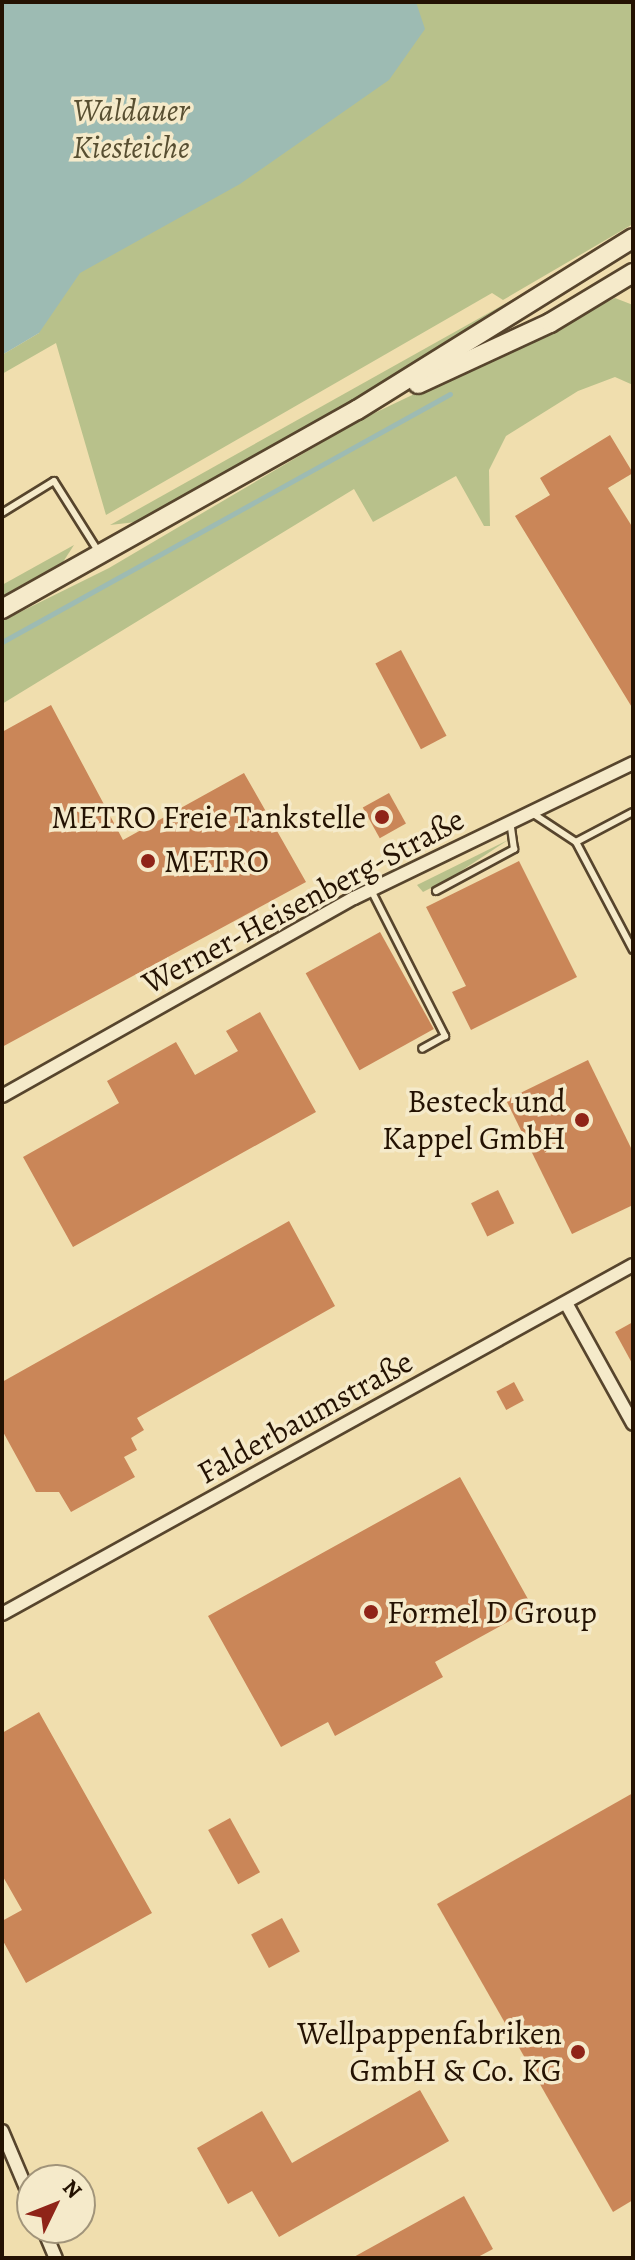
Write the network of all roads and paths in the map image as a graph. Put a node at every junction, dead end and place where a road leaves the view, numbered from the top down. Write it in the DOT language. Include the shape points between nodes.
graph roads {
  1 [pos="633,238"];
  2 [pos="633,273"];
  3 [pos="357,410"];
  4 [pos="2,513"];
  5 [pos="100,554"];
  6 [pos="2,609"];
  7 [pos="633,763"];
  8 [pos="530,811"];
  9 [pos="633,812"];
  10 [pos="510,821"];
  11 [pos="576,842"];
  12 [pos="371,890"];
  13 [pos="436,891"];
  14 [pos="633,950"];
  15 [pos="422,1049"];
  16 [pos="2,1096"];
  17 [pos="633,1265"];
  18 [pos="566,1303"];
  19 [pos="633,1424"];
  20 [pos="2,1614"];
  21 [pos="2,2131"];
  22 [pos="16,2164"];
  1 -- 3 [label="main road"];
  2 -- 3 [label="main road" via="497,350"];
  3 -- 5 [label="main road"];
  4 -- 5 [label="lane" via="54,481"];
  5 -- 6 [label="main road"];
  7 -- 8 [label="street, Werner-Heisenberg-Straße"];
  8 -- 10 [label="street, Werner-Heisenberg-Straße"];
  8 -- 11 [label="lane"];
  9 -- 11 [label="lane"];
  10 -- 12 [label="street, Werner-Heisenberg-Straße"];
  10 -- 13 [label="lane" via="514,849"];
  11 -- 14 [label="lane"];
  12 -- 15 [label="lane" via="445,1036"];
  12 -- 16 [label="street, Werner-Heisenberg-Straße"];
  17 -- 18 [label="street, Falderbaumstraße"];
  18 -- 19 [label="street"];
  18 -- 20 [label="street, Falderbaumstraße"];
  21 -- 22 [label="street"];
}
